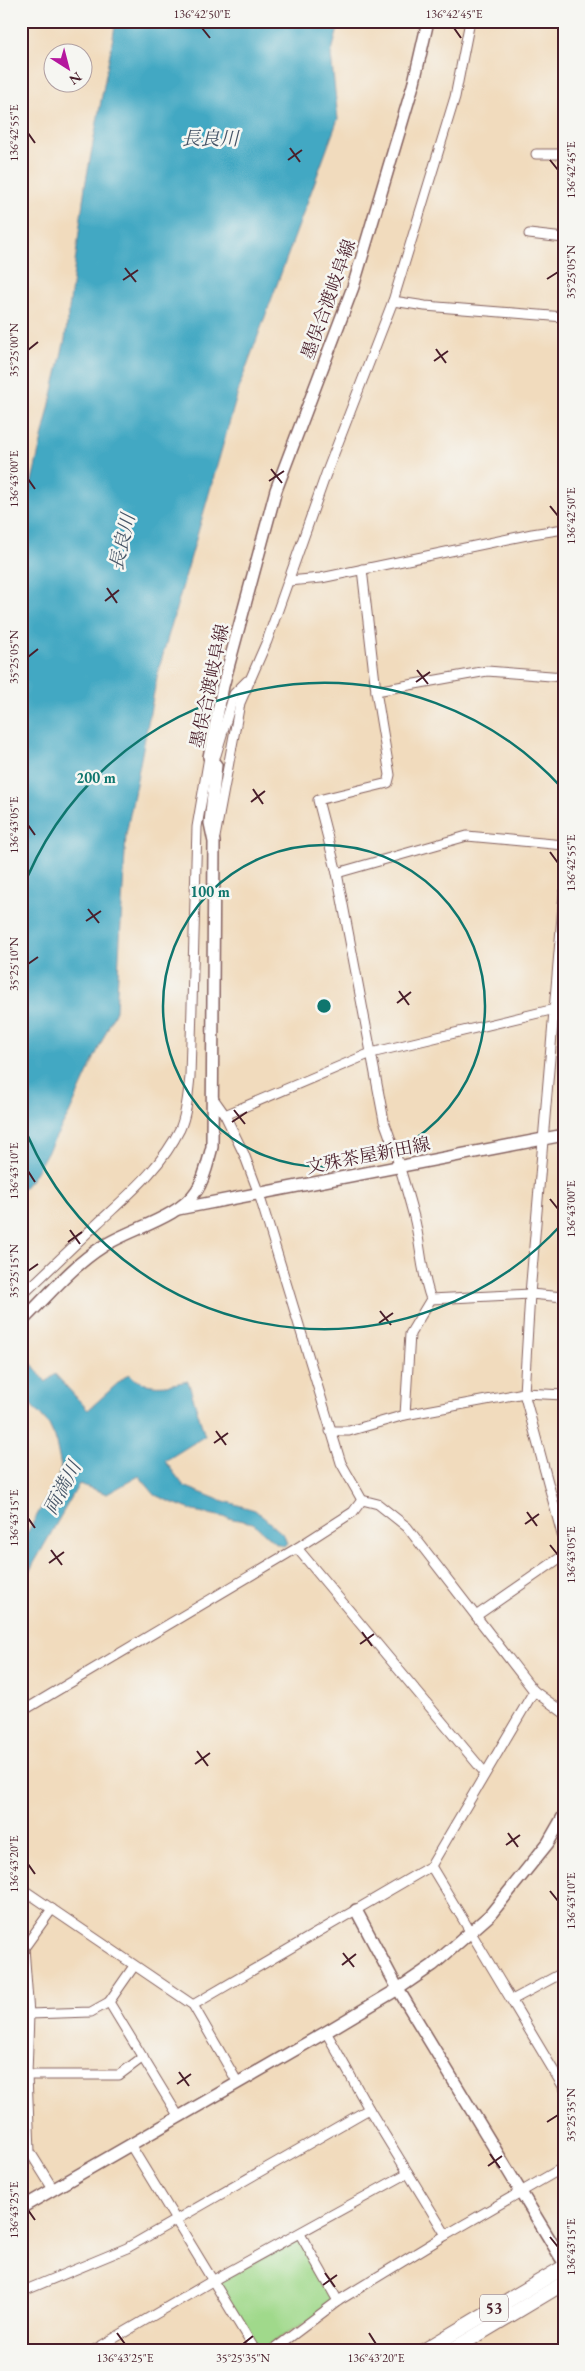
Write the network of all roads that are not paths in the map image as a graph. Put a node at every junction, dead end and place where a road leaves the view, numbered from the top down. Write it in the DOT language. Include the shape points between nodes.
graph roads {
  1 [pos="428,21"];
  2 [pos="470,21"];
  3 [pos="536,154"];
  4 [pos="564,154"];
  5 [pos="530,234"];
  6 [pos="564,238"];
  7 [pos="393,301"];
  8 [pos="564,317"];
  9 [pos="564,529"];
  10 [pos="362,569"];
  11 [pos="289,581"];
  12 [pos="564,677"];
  13 [pos="251,678"];
  14 [pos="376,691"];
  15 [pos="209,757"];
  16 [pos="214,842"];
  17 [pos="564,845"];
  18 [pos="337,873"];
  19 [pos="564,893"];
  20 [pos="555,1009"];
  21 [pos="371,1053"];
  22 [pos="212,1098"];
  23 [pos="225,1115"];
  24 [pos="564,1135"];
  25 [pos="542,1138"];
  26 [pos="400,1168"];
  27 [pos="259,1194"];
  28 [pos="178,1209"];
  29 [pos="530,1294"];
  30 [pos="21,1296"];
  31 [pos="564,1297"];
  32 [pos="431,1299"];
  33 [pos="21,1322"];
  34 [pos="524,1393"];
  35 [pos="564,1395"];
  36 [pos="404,1415"];
  37 [pos="330,1431"];
  38 [pos="362,1500"];
  39 [pos="564,1542"];
  40 [pos="297,1548"];
  41 [pos="564,1555"];
  42 [pos="476,1616"];
  43 [pos="534,1691"];
  44 [pos="21,1712"];
  45 [pos="564,1713"];
  46 [pos="485,1773"];
  47 [pos="564,1815"];
  48 [pos="431,1866"];
  49 [pos="21,1888"];
  50 [pos="52,1909"];
  51 [pos="356,1910"];
  52 [pos="471,1933"];
  53 [pos="23,1948"];
  54 [pos="134,1966"];
  55 [pos="564,1972"];
  56 [pos="398,1989"];
  57 [pos="512,2000"];
  58 [pos="109,2002"];
  59 [pos="193,2005"];
  60 [pos="25,2012"];
  61 [pos="326,2032"];
  62 [pos="143,2057"];
  63 [pos="24,2075"];
  64 [pos="238,2083"];
  65 [pos="564,2088"];
  66 [pos="368,2109"];
  67 [pos="179,2117"];
  68 [pos="131,2146"];
  69 [pos="26,2151"];
  70 [pos="564,2167"];
  71 [pos="408,2173"];
  72 [pos="53,2189"];
  73 [pos="519,2192"];
  74 [pos="21,2208"];
  75 [pos="176,2220"];
  76 [pos="300,2234"];
  77 [pos="446,2236"];
  78 [pos="564,2264"];
  79 [pos="212,2281"];
  80 [pos="564,2283"];
  81 [pos="21,2292"];
  82 [pos="338,2301"];
  83 [pos="94,2350"];
  84 [pos="256,2350"];
  85 [pos="273,2350"];
  86 [pos="425,2350"];
  87 [pos="452,2350"];
  1 -- 15 [label="main road, 墨俣合渡岐阜線" via="414,82 353,287 276,490 223,686"];
  2 -- 7 [label="street" via="454,97"];
  3 -- 4 [label="street"];
  5 -- 6 [label="street"];
  7 -- 8 [label="street"];
  7 -- 11 [label="street" via="326,474"];
  9 -- 10 [label="street"];
  10 -- 11 [label="street"];
  10 -- 14 [label="street"];
  11 -- 13 [label="street"];
  12 -- 14 [label="street" via="487,671"];
  13 -- 15 [label="street" via="234,694 216,755"];
  13 -- 16 [label="street" via="240,703"];
  14 -- 18 [label="street" via="390,776 388,783 318,800"];
  15 -- 16 [label="main road, 墨俣合渡岐阜線" via="216,765 210,824"];
  15 -- 30 [label="street" via="197,827 190,1077 180,1128 151,1172 130,1196"];
  16 -- 22 [label="main road, 墨俣合渡岐阜線"];
  17 -- 18 [label="street" via="467,836"];
  18 -- 21 [label="street"];
  19 -- 20 [label="street"];
  20 -- 21 [label="street"];
  20 -- 25 [label="street"];
  21 -- 23 [label="street"];
  21 -- 26 [label="street" via="384,1121"];
  22 -- 23 [label="street"];
  22 -- 28 [label="main road, 墨俣合渡岐阜線" via="212,1147 206,1168 197,1190"];
  23 -- 27 [label="street"];
  24 -- 25 [label="main road, 文殊茶屋新田線"];
  25 -- 26 [label="main road, 文殊茶屋新田線"];
  25 -- 29 [label="street"];
  26 -- 27 [label="main road, 文殊茶屋新田線"];
  26 -- 32 [label="street"];
  27 -- 28 [label="main road, 文殊茶屋新田線"];
  27 -- 37 [label="street"];
  28 -- 33 [label="main road, 墨俣合渡岐阜線" via="101,1247"];
  29 -- 31 [label="street"];
  29 -- 32 [label="street"];
  29 -- 34 [label="street"];
  32 -- 36 [label="street" via="410,1334"];
  34 -- 35 [label="street"];
  34 -- 36 [label="street"];
  34 -- 39 [label="street"];
  36 -- 37 [label="street" via="349,1431"];
  37 -- 38 [label="street" via="340,1463"];
  38 -- 40 [label="street" via="353,1512"];
  38 -- 42 [label="street" via="378,1504 407,1528"];
  40 -- 44 [label="street"];
  40 -- 46 [label="street"];
  41 -- 42 [label="street"];
  42 -- 43 [label="street"];
  43 -- 45 [label="street"];
  43 -- 46 [label="street"];
  46 -- 48 [label="street"];
  47 -- 52 [label="main road" via="548,1843 490,1915"];
  48 -- 51 [label="street"];
  48 -- 52 [label="street"];
  49 -- 50 [label="street"];
  50 -- 53 [label="street"];
  50 -- 54 [label="street"];
  51 -- 56 [label="main road"];
  51 -- 59 [label="street"];
  52 -- 56 [label="main road"];
  52 -- 57 [label="street"];
  53 -- 60 [label="street"];
  54 -- 58 [label="street"];
  54 -- 59 [label="street"];
  55 -- 57 [label="street"];
  56 -- 61 [label="main road"];
  56 -- 73 [label="main road"];
  57 -- 65 [label="street"];
  58 -- 60 [label="street" via="90,2012"];
  58 -- 62 [label="street"];
  59 -- 64 [label="street"];
  60 -- 63 [label="street"];
  61 -- 64 [label="main road"];
  61 -- 66 [label="street"];
  62 -- 63 [label="street" via="119,2075"];
  62 -- 67 [label="street"];
  63 -- 69 [label="street"];
  64 -- 67 [label="main road"];
  66 -- 71 [label="street"];
  66 -- 75 [label="street"];
  67 -- 68 [label="main road"];
  68 -- 72 [label="main road"];
  68 -- 75 [label="street"];
  69 -- 72 [label="street"];
  70 -- 73 [label="street"];
  71 -- 76 [label="street"];
  71 -- 77 [label="street"];
  72 -- 74 [label="main road"];
  73 -- 77 [label="street"];
  73 -- 78 [label="main road"];
  75 -- 79 [label="street"];
  75 -- 81 [label="street" via="127,2248"];
  76 -- 79 [label="street"];
  76 -- 82 [label="street"];
  77 -- 82 [label="street"];
  78 -- 86 [label="main road, 53"];
  79 -- 83 [label="street"];
  79 -- 84 [label="street"];
  80 -- 87 [label="main road, 53"];
  82 -- 85 [label="street"];
}
